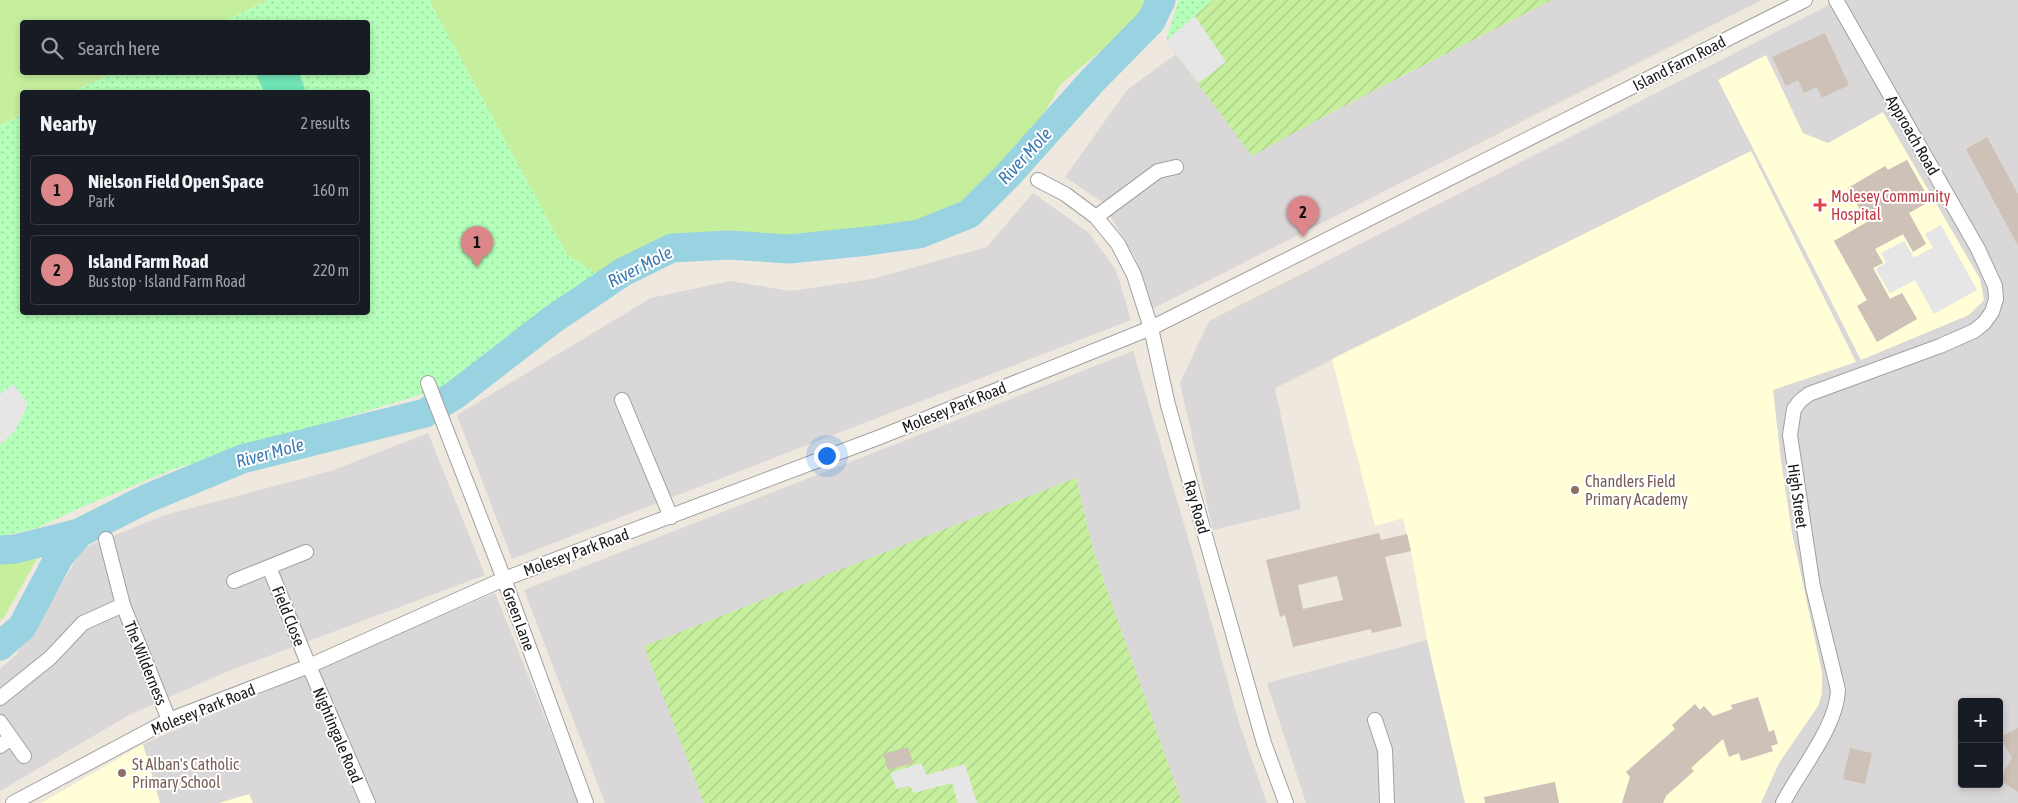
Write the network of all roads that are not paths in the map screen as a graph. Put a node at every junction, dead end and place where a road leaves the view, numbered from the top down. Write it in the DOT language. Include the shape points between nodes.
graph roads {
  1 [pos="1805,0"];
  2 [pos="1836,0"];
  3 [pos="1176,167"];
  4 [pos="1038,180"];
  5 [pos="1096,217"];
  6 [pos="1996,299"];
  7 [pos="1151,328"];
  8 [pos="429,388"];
  9 [pos="622,400"];
  10 [pos="671,517"];
  11 [pos="106,540"];
  12 [pos="306,552"];
  13 [pos="269,566"];
  14 [pos="504,579"];
  15 [pos="234,581"];
  16 [pos="123,605"];
  17 [pos="309,666"];
  18 [pos="0,698"];
  19 [pos="169,720"];
  20 [pos="1375,720"];
  21 [pos="0,722"];
  22 [pos="6,742"];
  23 [pos="24,756"];
  24 [pos="13,803"];
  25 [pos="368,803"];
  26 [pos="586,803"];
  27 [pos="1286,803"];
  28 [pos="1387,803"];
  29 [pos="1783,803"];
  1 -- 7 [label="street, Island Farm Road"];
  2 -- 6 [label="street, Approach Road" via="1978,249 1994,286"];
  3 -- 5 [label="street" via="1158,171"];
  4 -- 5 [label="street, Ray Road" via="1065,194"];
  5 -- 7 [label="street, Ray Road" via="1118,244 1134,275"];
  6 -- 29 [label="street, High Street" via="1992,312 1974,331 1809,394 1794,409 1790,435 1800,509 1838,703"];
  7 -- 10 [label="street, Molesey Park Road"];
  7 -- 27 [label="street, Ray Road" via="1168,405 1264,743"];
  8 -- 14 [label="street, Green Lane"];
  9 -- 10 [label="street"];
  10 -- 14 [label="street, Molesey Park Road"];
  11 -- 16 [label="street, The Wilderness"];
  12 -- 13 [label="street, Field Close"];
  13 -- 15 [label="street, Field Close"];
  13 -- 17 [label="street, Field Close"];
  14 -- 17 [label="street, Molesey Park Road"];
  14 -- 26 [label="street, Green Lane"];
  16 -- 18 [label="street, The Wilderness" via="83,623 50,658"];
  16 -- 19 [label="street, The Wilderness"];
  17 -- 19 [label="street, Molesey Park Road"];
  17 -- 25 [label="street, Nightingale Road"];
  19 -- 24 [label="street, Molesey Park Road"];
  20 -- 28 [label="street" via="1385,750"];
  21 -- 22 [label="street"];
  22 -- 23 [label="street"];
}
